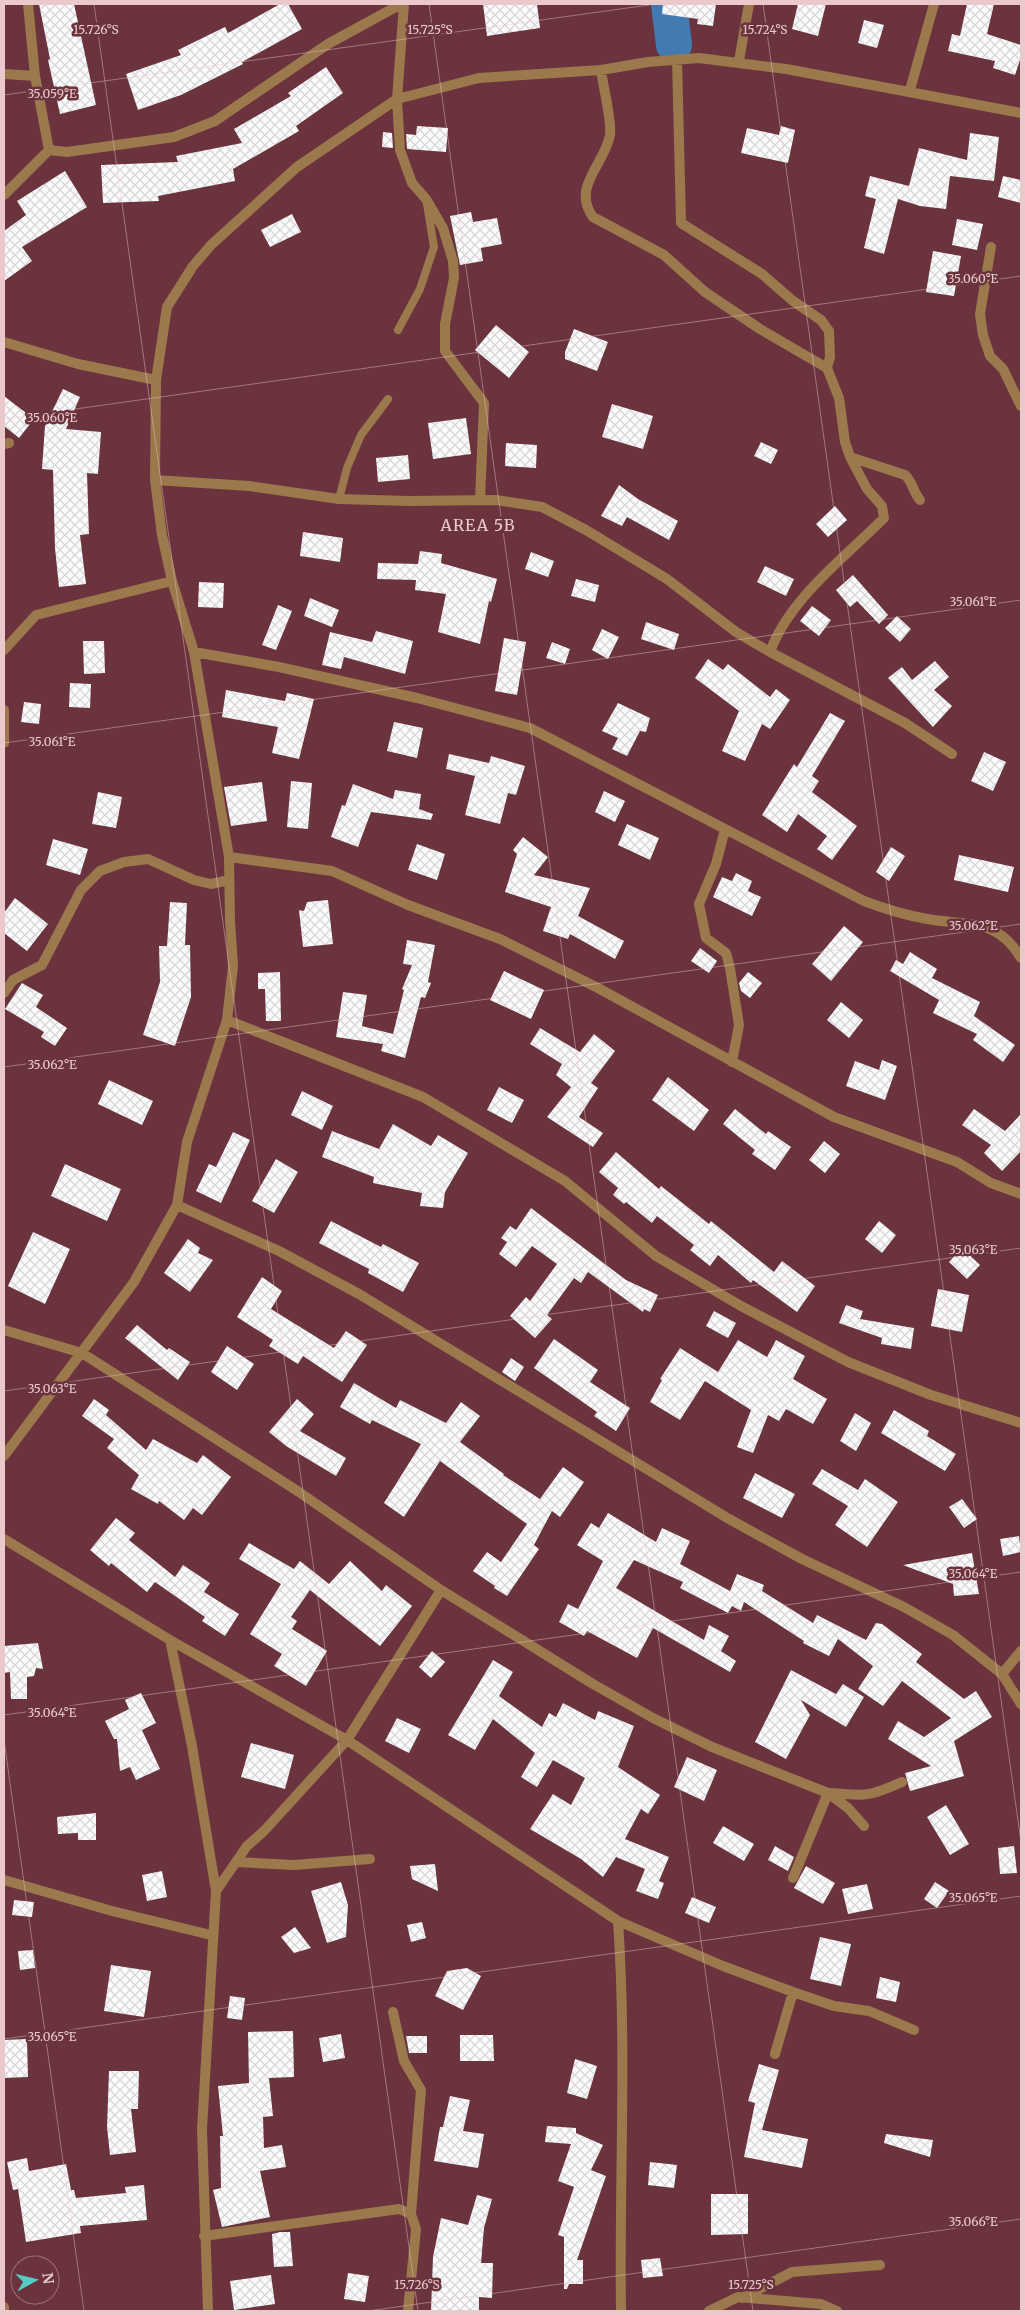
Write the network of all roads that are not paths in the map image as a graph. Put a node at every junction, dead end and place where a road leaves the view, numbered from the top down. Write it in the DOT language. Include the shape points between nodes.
graph roads {
  1 [pos="28,4"];
  2 [pos="402,4"];
  3 [pos="749,4"];
  4 [pos="934,4"];
  5 [pos="677,59"];
  6 [pos="740,61"];
  7 [pos="601,70"];
  8 [pos="4,74"];
  9 [pos="35,76"];
  10 [pos="910,90"];
  11 [pos="397,99"];
  12 [pos="1021,113"];
  13 [pos="48,150"];
  14 [pos="4,195"];
  15 [pos="426,199"];
  16 [pos="991,246"];
  17 [pos="398,330"];
  18 [pos="4,342"];
  19 [pos="827,368"];
  20 [pos="156,380"];
  21 [pos="388,399"];
  22 [pos="1021,406"];
  23 [pos="850,457"];
  24 [pos="155,480"];
  25 [pos="339,499"];
  26 [pos="480,500"];
  27 [pos="920,500"];
  28 [pos="172,581"];
  29 [pos="4,650"];
  30 [pos="194,652"];
  31 [pos="770,652"];
  32 [pos="4,710"];
  33 [pos="4,743"];
  34 [pos="952,754"];
  35 [pos="725,829"];
  36 [pos="229,857"];
  37 [pos="229,880"];
  38 [pos="1021,958"];
  39 [pos="4,993"];
  40 [pos="227,1020"];
  41 [pos="732,1062"];
  42 [pos="1021,1194"];
  43 [pos="177,1205"];
  44 [pos="4,1330"];
  45 [pos="82,1353"];
  46 [pos="1021,1423"];
  47 [pos="4,1456"];
  48 [pos="4,1539"];
  49 [pos="441,1590"];
  50 [pos="170,1640"];
  51 [pos="1021,1652"];
  52 [pos="1002,1674"];
  53 [pos="1021,1704"];
  54 [pos="347,1740"];
  55 [pos="902,1782"];
  56 [pos="828,1793"];
  57 [pos="864,1826"];
  58 [pos="370,1859"];
  59 [pos="236,1862"];
  60 [pos="793,1878"];
  61 [pos="4,1880"];
  62 [pos="216,1891"];
  63 [pos="618,1921"];
  64 [pos="212,1935"];
  65 [pos="793,1992"];
  66 [pos="393,2012"];
  67 [pos="914,2030"];
  68 [pos="775,2054"];
  69 [pos="412,2214"];
  70 [pos="204,2236"];
  71 [pos="880,2264"];
  72 [pos="742,2298"];
  73 [pos="4,2307"];
  74 [pos="4,2311"];
  75 [pos="208,2311"];
  76 [pos="408,2311"];
  77 [pos="621,2311"];
  78 [pos="709,2311"];
  79 [pos="837,2311"];
  1 -- 9 [label="street"];
  2 -- 11 [label="street"];
  2 -- 13 [label="street" via="328,44 215,121 174,137 66,152"];
  3 -- 6 [label="street"];
  4 -- 10 [label="street"];
  5 -- 6 [label="street"];
  5 -- 7 [label="street"];
  5 -- 19 [label="street" via="681,223 762,274 821,320 829,331"];
  6 -- 10 [label="street"];
  7 -- 11 [label="street" via="479,78"];
  7 -- 19 [label="street" via="610,134 586,194 587,208 593,217 664,255 721,302"];
  8 -- 9 [label="street"];
  9 -- 13 [label="street"];
  10 -- 12 [label="street"];
  11 -- 15 [label="street" via="400,150 412,183"];
  11 -- 20 [label="street" via="297,167 211,245 193,266 167,307"];
  13 -- 14 [label="street"];
  15 -- 17 [label="lane" via="434,247 420,289"];
  15 -- 26 [label="street" via="443,228 453,261 454,278 445,324 445,351 484,403"];
  16 -- 22 [label="street" via="980,314 983,335 990,356 1003,369"];
  18 -- 20 [label="street" via="78,364"];
  19 -- 23 [label="street" via="839,398 844,442"];
  20 -- 24 [label="street"];
  21 -- 25 [label="lane" via="361,435 347,468"];
  23 -- 27 [label="street" via="905,475"];
  23 -- 31 [label="street" via="867,489 882,506 884,518 813,584 776,635"];
  24 -- 25 [label="street" via="249,486"];
  24 -- 28 [label="street"];
  25 -- 26 [label="street"];
  26 -- 31 [label="street" via="542,506 667,579 736,632"];
  28 -- 29 [label="street" via="36,615"];
  28 -- 30 [label="street"];
  30 -- 35 [label="street" via="408,696 530,728"];
  30 -- 36 [label="street"];
  31 -- 34 [label="street" via="905,723"];
  32 -- 33 [label="street"];
  35 -- 38 [label="street" via="864,902 929,920 975,923 993,929 1008,940"];
  35 -- 41 [label="street" via="716,864 699,904 706,938 726,954 730,968 740,1024"];
  36 -- 37 [label="street"];
  36 -- 41 [label="street" via="332,871 408,905 500,939 598,988"];
  37 -- 39 [label="street" via="211,884 194,880 148,859 100,870 81,890 42,965 13,980"];
  37 -- 40 [label="street" via="233,966"];
  40 -- 43 [label="street" via="187,1142"];
  40 -- 46 [label="street" via="423,1097 565,1181 656,1256 741,1306 848,1362 931,1395"];
  41 -- 42 [label="street" via="834,1118 957,1162 992,1183"];
  43 -- 45 [label="street" via="134,1282"];
  43 -- 52 [label="street" via="279,1252 359,1294 730,1520 953,1635"];
  44 -- 45 [label="street"];
  45 -- 47 [label="street"];
  45 -- 49 [label="street" via="299,1492"];
  48 -- 50 [label="street"];
  49 -- 54 [label="street"];
  49 -- 56 [label="street" via="653,1718 712,1747"];
  50 -- 54 [label="street"];
  50 -- 62 [label="street" via="192,1746"];
  51 -- 52 [label="street"];
  52 -- 53 [label="street"];
  54 -- 59 [label="street" via="247,1846"];
  54 -- 63 [label="street"];
  55 -- 56 [label="street" via="875,1795"];
  56 -- 57 [label="street"];
  56 -- 60 [label="street"];
  58 -- 59 [label="street" via="294,1865"];
  59 -- 62 [label="street"];
  61 -- 64 [label="street"];
  62 -- 64 [label="street"];
  63 -- 65 [label="street"];
  63 -- 77 [label="street" via="623,2047"];
  64 -- 70 [label="street" via="202,2129"];
  65 -- 67 [label="street" via="834,2006 869,2010"];
  65 -- 68 [label="street"];
  66 -- 69 [label="street" via="404,2061 421,2090"];
  69 -- 70 [label="street" via="399,2209"];
  69 -- 76 [label="street" via="416,2229"];
  70 -- 75 [label="street"];
  71 -- 72 [label="street" via="792,2272"];
  72 -- 78 [label="street"];
  72 -- 79 [label="street" via="821,2304"];
  73 -- 74 [label="street"];
}
